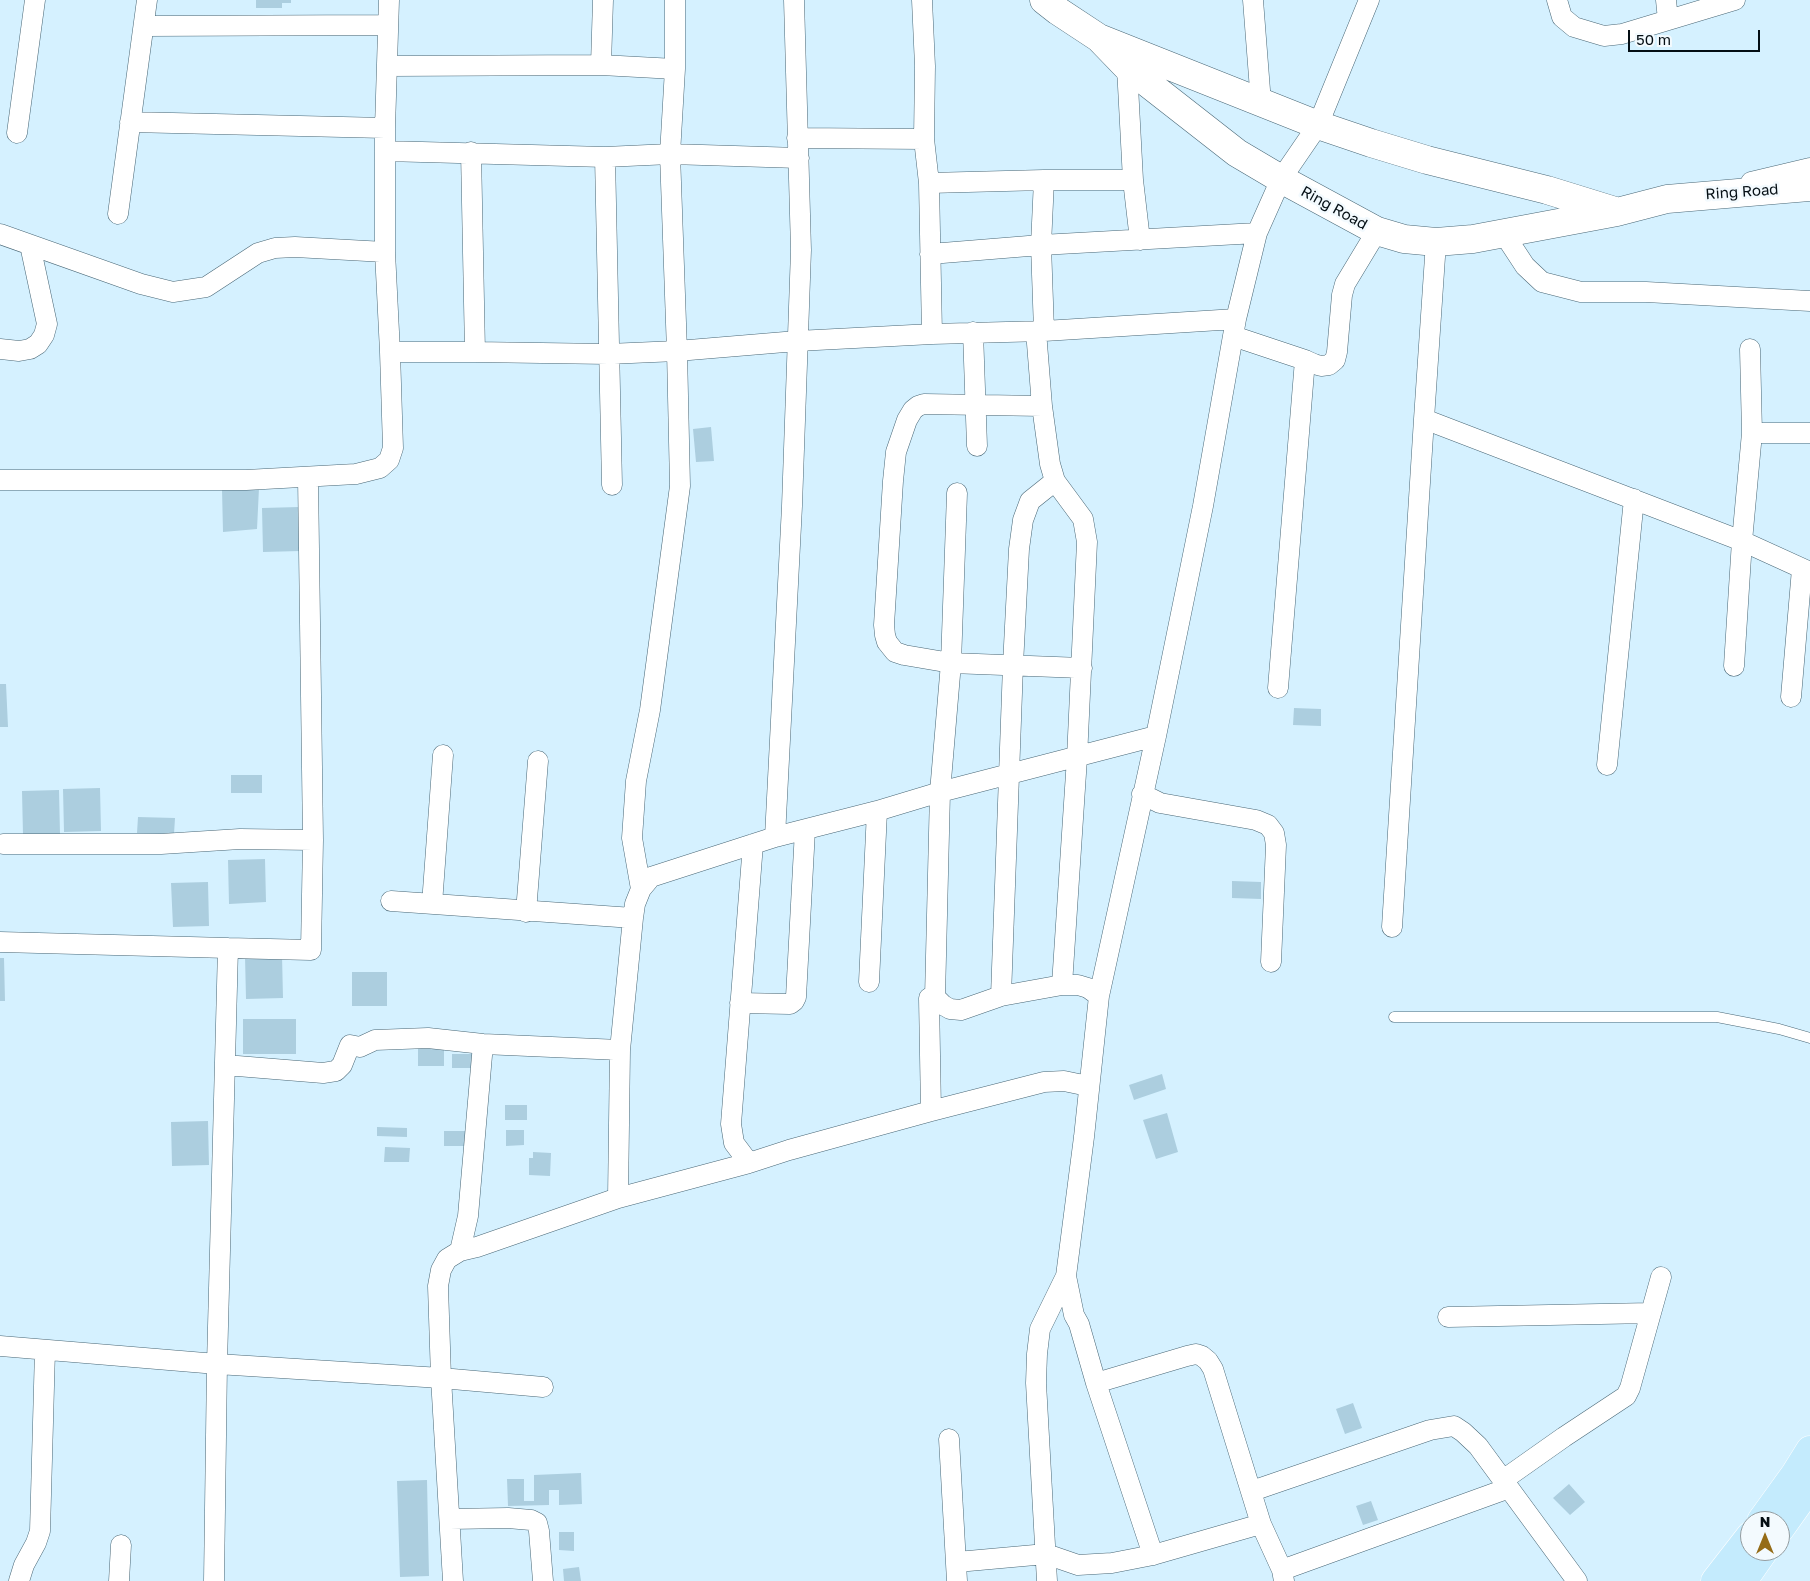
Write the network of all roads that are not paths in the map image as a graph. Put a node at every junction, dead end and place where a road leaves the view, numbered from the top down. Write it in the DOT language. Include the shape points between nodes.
graph roads {
  1 [pos="35,0"];
  2 [pos="147,0"];
  3 [pos="389,0"];
  4 [pos="603,0"];
  5 [pos="674,0"];
  6 [pos="794,0"];
  7 [pos="922,0"];
  8 [pos="1044,0"];
  9 [pos="1253,0"];
  10 [pos="1369,0"];
  11 [pos="1556,0"];
  12 [pos="1735,0"];
  13 [pos="1667,10"];
  14 [pos="388,25"];
  15 [pos="144,26"];
  16 [pos="1099,38"];
  17 [pos="602,65"];
  18 [pos="388,66"];
  19 [pos="1127,67"];
  20 [pos="675,69"];
  21 [pos="1261,103"];
  22 [pos="130,122"];
  23 [pos="1318,125"];
  24 [pos="385,128"];
  25 [pos="18,133"];
  26 [pos="797,138"];
  27 [pos="924,139"];
  28 [pos="385,151"];
  29 [pos="471,152"];
  30 [pos="670,154"];
  31 [pos="605,156"];
  32 [pos="798,158"];
  33 [pos="1810,168"];
  34 [pos="1281,179"];
  35 [pos="1044,180"];
  36 [pos="1133,180"];
  37 [pos="930,183"];
  38 [pos="1810,187"];
  39 [pos="1685,197"];
  40 [pos="1616,212"];
  41 [pos="118,214"];
  42 [pos="1377,231"];
  43 [pos="1257,232"];
  44 [pos="0,234"];
  45 [pos="1504,234"];
  46 [pos="1140,240"];
  47 [pos="1436,242"];
  48 [pos="30,245"];
  49 [pos="1041,245"];
  50 [pos="385,252"];
  51 [pos="930,254"];
  52 [pos="1810,302"];
  53 [pos="1235,328"];
  54 [pos="1040,331"];
  55 [pos="973,332"];
  56 [pos="932,334"];
  57 [pos="797,341"];
  58 [pos="0,349"];
  59 [pos="1750,349"];
  60 [pos="678,350"];
  61 [pos="390,352"];
  62 [pos="475,352"];
  63 [pos="608,354"];
  64 [pos="1304,360"];
  65 [pos="974,406"];
  66 [pos="1042,406"];
  67 [pos="1424,419"];
  68 [pos="1752,433"];
  69 [pos="1810,433"];
  70 [pos="976,446"];
  71 [pos="308,477"];
  72 [pos="0,480"];
  73 [pos="1055,481"];
  74 [pos="612,486"];
  75 [pos="956,493"];
  76 [pos="1634,499"];
  77 [pos="1742,541"];
  78 [pos="1806,571"];
  79 [pos="951,663"];
  80 [pos="1013,664"];
  81 [pos="1734,666"];
  82 [pos="1082,668"];
  83 [pos="1278,688"];
  84 [pos="1791,697"];
  85 [pos="1156,736"];
  86 [pos="444,755"];
  87 [pos="1077,758"];
  88 [pos="538,761"];
  89 [pos="1607,765"];
  90 [pos="1009,775"];
  91 [pos="940,792"];
  92 [pos="1142,794"];
  93 [pos="877,811"];
  94 [pos="805,830"];
  95 [pos="775,838"];
  96 [pos="312,840"];
  97 [pos="3,844"];
  98 [pos="753,844"];
  99 [pos="641,890"];
  100 [pos="391,901"];
  101 [pos="432,904"];
  102 [pos="526,912"];
  103 [pos="633,918"];
  104 [pos="1392,927"];
  105 [pos="0,942"];
  106 [pos="228,948"];
  107 [pos="1271,962"];
  108 [pos="869,982"];
  109 [pos="1062,985"];
  110 [pos="1001,996"];
  111 [pos="1099,996"];
  112 [pos="929,998"];
  113 [pos="740,1002"];
  114 [pos="1394,1017"];
  115 [pos="1810,1038"];
  116 [pos="483,1044"];
  117 [pos="620,1050"];
  118 [pos="225,1065"];
  119 [pos="1088,1086"];
  120 [pos="931,1111"];
  121 [pos="749,1163"];
  122 [pos="618,1198"];
  123 [pos="460,1250"];
  124 [pos="1066,1276"];
  125 [pos="1661,1276"];
  126 [pos="1651,1313"];
  127 [pos="1448,1317"];
  128 [pos="0,1346"];
  129 [pos="45,1350"];
  130 [pos="217,1364"];
  131 [pos="441,1378"];
  132 [pos="1096,1384"];
  133 [pos="543,1387"];
  134 [pos="949,1439"];
  135 [pos="1810,1450"];
  136 [pos="1506,1484"];
  137 [pos="1810,1487"];
  138 [pos="1252,1491"];
  139 [pos="1768,1511"];
  140 [pos="1790,1515"];
  141 [pos="450,1519"];
  142 [pos="1261,1524"];
  143 [pos="120,1545"];
  144 [pos="1740,1549"];
  145 [pos="1046,1554"];
  146 [pos="1153,1555"];
  147 [pos="1757,1561"];
  148 [pos="957,1571"];
  149 [pos="1283,1575"];
  150 [pos="20,1581"];
  151 [pos="119,1581"];
  152 [pos="214,1581"];
  153 [pos="453,1581"];
  154 [pos="543,1581"];
  155 [pos="1047,1581"];
  156 [pos="1577,1581"];
  157 [pos="1715,1581"];
  158 [pos="1743,1581"];
  1 -- 25 [label="street"];
  2 -- 15 [label="street"];
  3 -- 14 [label="street"];
  4 -- 17 [label="street"];
  5 -- 20 [label="street"];
  6 -- 26 [label="street"];
  7 -- 27 [label="street"];
  8 -- 16 [label="main road, Ring Road"];
  9 -- 21 [label="street"];
  10 -- 23 [label="street"];
  11 -- 13 [label="street" via="1562,17 1574,28 1604,36 1622,34"];
  12 -- 13 [label="street"];
  14 -- 15 [label="street"];
  14 -- 18 [label="street"];
  15 -- 22 [label="street"];
  16 -- 19 [label="main road, Ring Road"];
  16 -- 21 [label="main road, Ring Road"];
  17 -- 18 [label="street"];
  17 -- 20 [label="street"];
  18 -- 24 [label="street"];
  19 -- 34 [label="main road, Ring Road" via="1237,153"];
  19 -- 36 [label="street"];
  20 -- 30 [label="street"];
  21 -- 23 [label="main road, Ring Road"];
  22 -- 24 [label="street"];
  22 -- 41 [label="street"];
  23 -- 34 [label="street"];
  23 -- 40 [label="main road, Ring Road" via="1427,160 1547,190"];
  24 -- 28 [label="street"];
  26 -- 27 [label="street"];
  26 -- 32 [label="street"];
  27 -- 37 [label="street"];
  28 -- 29 [label="street"];
  28 -- 50 [label="street"];
  29 -- 31 [label="street"];
  29 -- 62 [label="street"];
  30 -- 31 [label="street"];
  30 -- 32 [label="street"];
  30 -- 60 [label="street"];
  31 -- 63 [label="street"];
  32 -- 57 [label="street" via="801,250"];
  33 -- 39 [label="street"];
  34 -- 42 [label="main road, Ring Road"];
  34 -- 43 [label="street"];
  35 -- 36 [label="street"];
  35 -- 37 [label="street"];
  35 -- 49 [label="street"];
  36 -- 46 [label="street"];
  37 -- 51 [label="street"];
  38 -- 39 [label="main road, Ring Road"];
  39 -- 40 [label="main road, Ring Road"];
  40 -- 45 [label="main road, Ring Road"];
  42 -- 47 [label="main road, Ring Road" via="1404,239"];
  42 -- 64 [label="street" via="1344,284 1335,360 1321,366"];
  43 -- 46 [label="street"];
  43 -- 53 [label="street"];
  44 -- 48 [label="street"];
  45 -- 47 [label="main road, Ring Road"];
  45 -- 52 [label="street" via="1525,266 1542,282 1581,292 1646,292"];
  46 -- 49 [label="street"];
  47 -- 67 [label="street"];
  48 -- 50 [label="street" via="173,292 206,286 258,253 275,248"];
  48 -- 58 [label="street" via="47,324 44,335 30,349"];
  49 -- 51 [label="street"];
  49 -- 54 [label="street"];
  50 -- 61 [label="street"];
  51 -- 56 [label="street"];
  53 -- 54 [label="street"];
  53 -- 64 [label="street"];
  53 -- 85 [label="street" via="1204,506"];
  54 -- 55 [label="street"];
  54 -- 66 [label="street"];
  55 -- 56 [label="street"];
  55 -- 65 [label="street"];
  56 -- 57 [label="street"];
  57 -- 60 [label="street"];
  57 -- 95 [label="street"];
  59 -- 68 [label="street"];
  60 -- 63 [label="street"];
  60 -- 99 [label="street" via="680,486 633,819 632,838"];
  61 -- 62 [label="street"];
  61 -- 71 [label="street" via="393,448 389,460 380,468 356,474"];
  62 -- 63 [label="street"];
  63 -- 74 [label="street"];
  64 -- 83 [label="street"];
  65 -- 66 [label="street"];
  65 -- 70 [label="street"];
  65 -- 79 [label="street" via="924,404 913,410 896,452 893,481 884,625 887,642 895,652 904,655"];
  66 -- 73 [label="street"];
  67 -- 76 [label="street"];
  67 -- 104 [label="street"];
  68 -- 69 [label="street"];
  68 -- 77 [label="street"];
  71 -- 72 [label="street"];
  71 -- 96 [label="street"];
  73 -- 80 [label="street" via="1030,501 1023,520"];
  73 -- 82 [label="street" via="1078,510 1086,530"];
  75 -- 79 [label="street"];
  76 -- 77 [label="street"];
  76 -- 89 [label="street"];
  77 -- 78 [label="street"];
  77 -- 81 [label="street"];
  78 -- 84 [label="street"];
  79 -- 80 [label="street"];
  79 -- 91 [label="street"];
  80 -- 82 [label="street"];
  80 -- 90 [label="street"];
  82 -- 87 [label="street"];
  85 -- 87 [label="street"];
  85 -- 92 [label="street"];
  86 -- 101 [label="street"];
  87 -- 90 [label="street"];
  87 -- 109 [label="street"];
  88 -- 102 [label="street"];
  90 -- 91 [label="street"];
  90 -- 110 [label="street"];
  91 -- 93 [label="street"];
  91 -- 110 [label="street" via="935,997 943,1006 961,1010"];
  92 -- 107 [label="street" via="1160,803 1256,820 1274,832"];
  92 -- 111 [label="street"];
  93 -- 94 [label="street"];
  93 -- 108 [label="street"];
  94 -- 95 [label="street"];
  94 -- 113 [label="street" via="796,997 790,1004"];
  95 -- 98 [label="street"];
  96 -- 97 [label="street"];
  96 -- 106 [label="street" via="311,950"];
  98 -- 99 [label="street" via="651,877"];
  98 -- 113 [label="street"];
  99 -- 103 [label="street"];
  100 -- 101 [label="street"];
  101 -- 102 [label="street"];
  102 -- 103 [label="street"];
  103 -- 117 [label="street"];
  105 -- 106 [label="street"];
  106 -- 118 [label="street"];
  109 -- 110 [label="street"];
  109 -- 111 [label="street" via="1078,985"];
  111 -- 119 [label="street"];
  112 -- 120 [label="street"];
  113 -- 121 [label="street" via="731,1124 734,1143"];
  114 -- 115 [label="lane" via="1717,1017 1779,1028"];
  116 -- 117 [label="street"];
  116 -- 118 [label="street" via="428,1038 375,1040 360,1047 350,1045 336,1072"];
  116 -- 123 [label="street" via="469,1209"];
  117 -- 122 [label="street"];
  118 -- 130 [label="street"];
  119 -- 120 [label="street" via="1064,1081 1044,1082"];
  119 -- 124 [label="street"];
  120 -- 121 [label="street"];
  121 -- 122 [label="street"];
  122 -- 123 [label="street"];
  123 -- 131 [label="street" via="447,1259 438,1286"];
  124 -- 132 [label="street"];
  124 -- 145 [label="street" via="1040,1329 1037,1354"];
  125 -- 126 [label="street"];
  126 -- 127 [label="street"];
  126 -- 136 [label="street" via="1626,1396 1564,1437"];
  128 -- 129 [label="street"];
  129 -- 130 [label="street"];
  129 -- 150 [label="street" via="40,1531"];
  130 -- 131 [label="street"];
  130 -- 152 [label="street"];
  131 -- 133 [label="street"];
  131 -- 141 [label="street"];
  132 -- 138 [label="street" via="1187,1356 1202,1356 1213,1369"];
  132 -- 146 [label="street"];
  134 -- 148 [label="street"];
  135 -- 139 [label="main road"];
  136 -- 138 [label="street" via="1478,1446 1454,1426 1430,1430"];
  136 -- 149 [label="street"];
  136 -- 156 [label="street"];
  137 -- 140 [label="main road"];
  138 -- 142 [label="street"];
  141 -- 153 [label="street"];
  141 -- 154 [label="street" via="508,1518 537,1523"];
  142 -- 146 [label="street"];
  142 -- 149 [label="street"];
  143 -- 151 [label="street"];
  144 -- 157 [label="main road"];
  145 -- 146 [label="street" via="1078,1566"];
  145 -- 148 [label="street"];
  145 -- 155 [label="street"];
  147 -- 158 [label="main road"];
}
